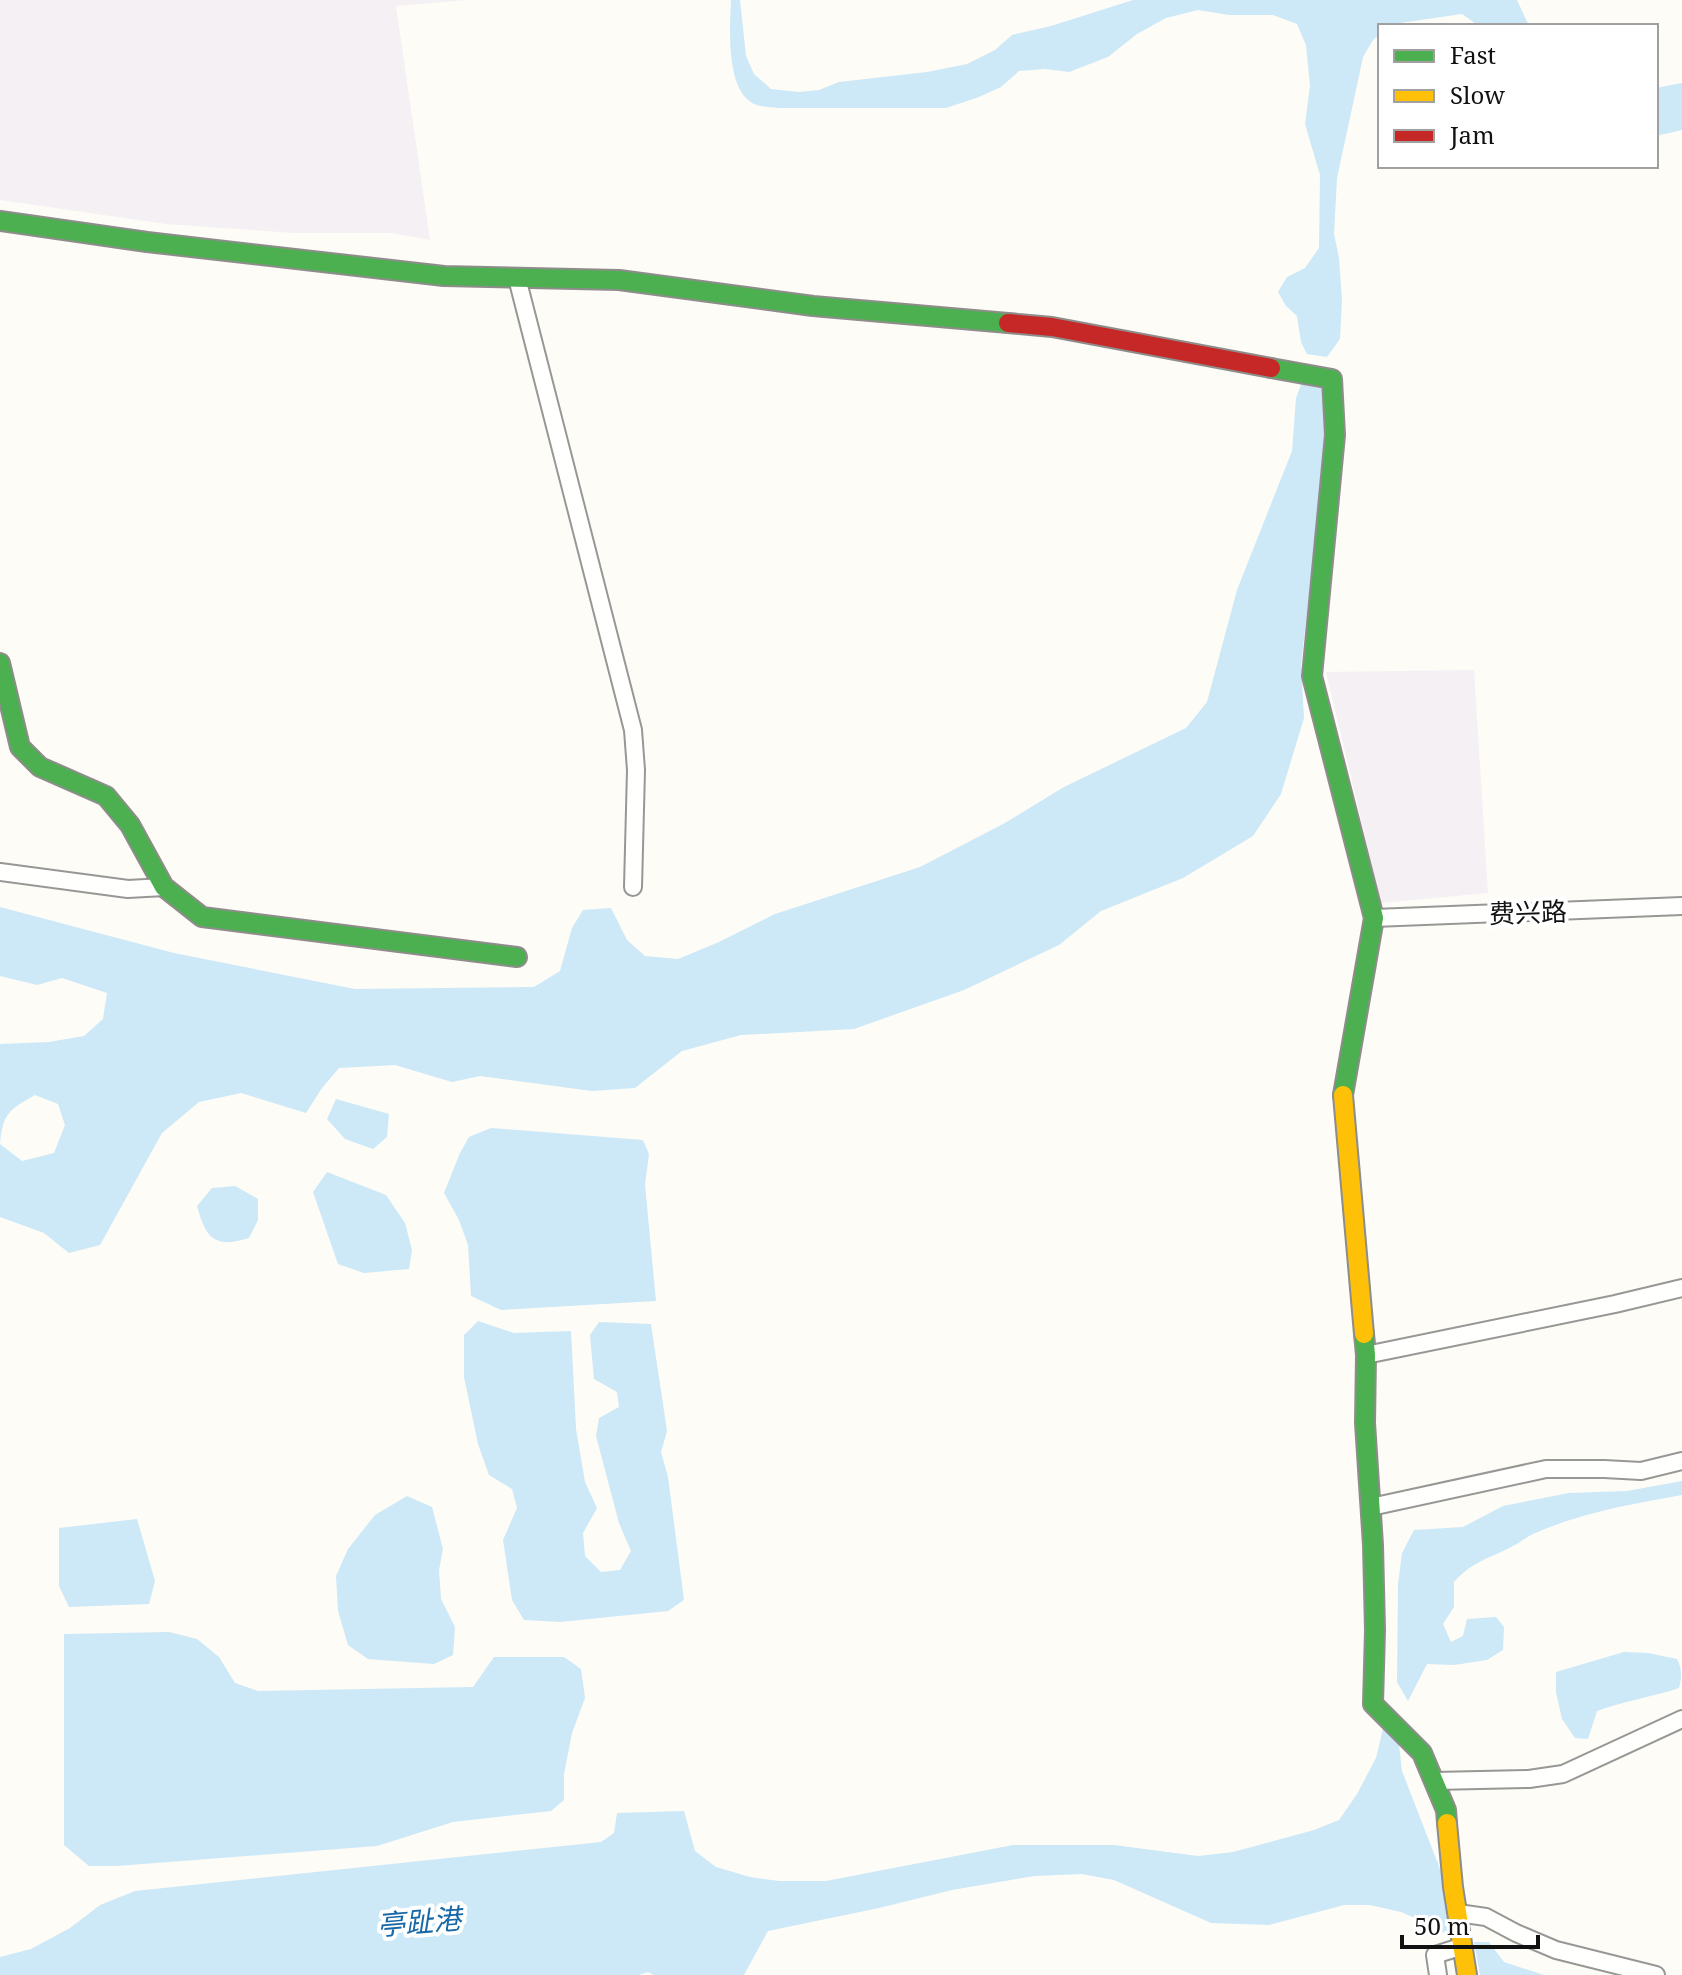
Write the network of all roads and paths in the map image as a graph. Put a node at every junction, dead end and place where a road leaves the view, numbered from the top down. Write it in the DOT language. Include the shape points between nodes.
graph roads {
  1 [pos="0,221"];
  2 [pos="517,278"];
  3 [pos="0,663"];
  4 [pos="3,688"];
  5 [pos="0,872"];
  6 [pos="164,887"];
  7 [pos="633,887"];
  8 [pos="1682,906"];
  9 [pos="1374,918"];
  10 [pos="517,957"];
  11 [pos="1682,1288"];
  12 [pos="1366,1355"];
  13 [pos="1682,1461"];
  14 [pos="1371,1507"];
  15 [pos="1682,1719"];
  16 [pos="1434,1781"];
  17 [pos="1458,1913"];
  18 [pos="1463,1946"];
  19 [pos="1438,1975"];
  20 [pos="1467,1975"];
  21 [pos="1656,1975"];
  1 -- 2 [label="street" via="444,276"];
  2 -- 7 [label="street" via="633,730"];
  2 -- 9 [label="street" via="619,280 813,306 1052,327 1332,379 1335,435 1312,676"];
  3 -- 4 [label="street"];
  4 -- 6 [label="street" via="20,747 40,767 106,796 130,825"];
  5 -- 6 [label="street" via="128,889"];
  6 -- 10 [label="street" via="202,917"];
  8 -- 9 [label="street, 费兴路"];
  9 -- 12 [label="street" via="1343,1092"];
  11 -- 12 [label="street"];
  12 -- 14 [label="street"];
  13 -- 14 [label="street" via="1641,1471 1546,1469"];
  14 -- 16 [label="street" via="1373,1704 1422,1753"];
  15 -- 16 [label="street" via="1563,1774"];
  16 -- 17 [label="street" via="1446,1810"];
  17 -- 18 [label="street"];
  17 -- 21 [label="street" via="1486,1917 1556,1950"];
  18 -- 19 [label="street" via="1435,1955"];
  18 -- 20 [label="street"];
}
